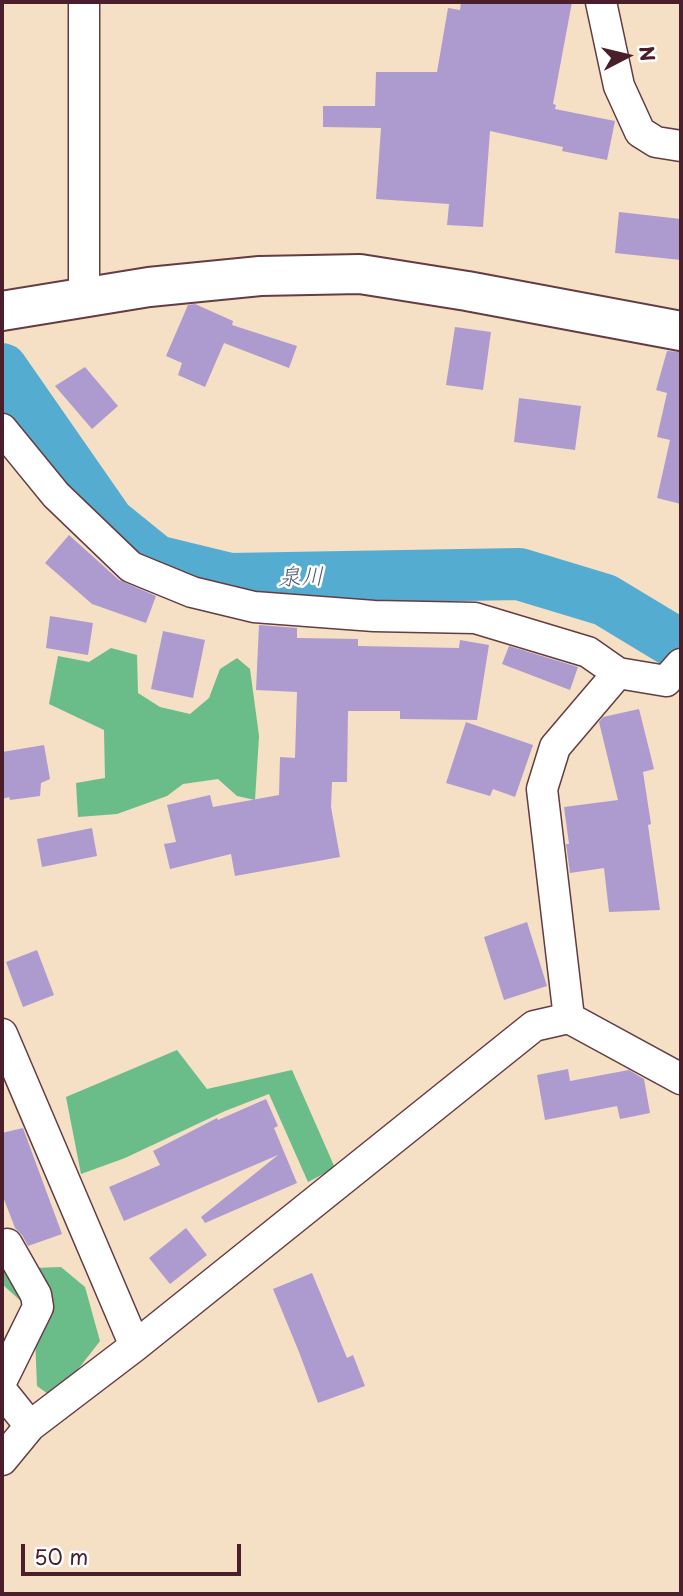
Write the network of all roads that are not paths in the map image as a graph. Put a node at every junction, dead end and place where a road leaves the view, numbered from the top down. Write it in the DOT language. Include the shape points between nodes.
graph roads {
  1 [pos="84,2"];
  2 [pos="601,2"];
  3 [pos="681,146"];
  4 [pos="84,298"];
  5 [pos="5,308"];
  6 [pos="681,331"];
  7 [pos="2,429"];
  8 [pos="618,673"];
  9 [pos="674,673"];
  10 [pos="569,1018"];
  11 [pos="2,1034"];
  12 [pos="681,1079"];
  13 [pos="7,1244"];
  14 [pos="135,1346"];
  15 [pos="2,1380"];
  16 [pos="2,1391"];
  17 [pos="30,1426"];
  18 [pos="2,1460"];
  1 -- 4 [label="street"];
  2 -- 3 [label="street" via="619,86 640,132 656,142"];
  4 -- 5 [label="street"];
  4 -- 6 [label="street" via="260,276 360,274"];
  7 -- 8 [label="street" via="56,495 131,567 192,592 254,607 475,618 588,652"];
  8 -- 9 [label="street"];
  8 -- 10 [label="street" via="555,747 542,789"];
  10 -- 12 [label="street"];
  10 -- 14 [label="street" via="534,1026"];
  11 -- 14 [label="street"];
  13 -- 15 [label="street" via="36,1295 37,1307"];
  14 -- 17 [label="street"];
  16 -- 17 [label="street"];
  17 -- 18 [label="street"];
}
